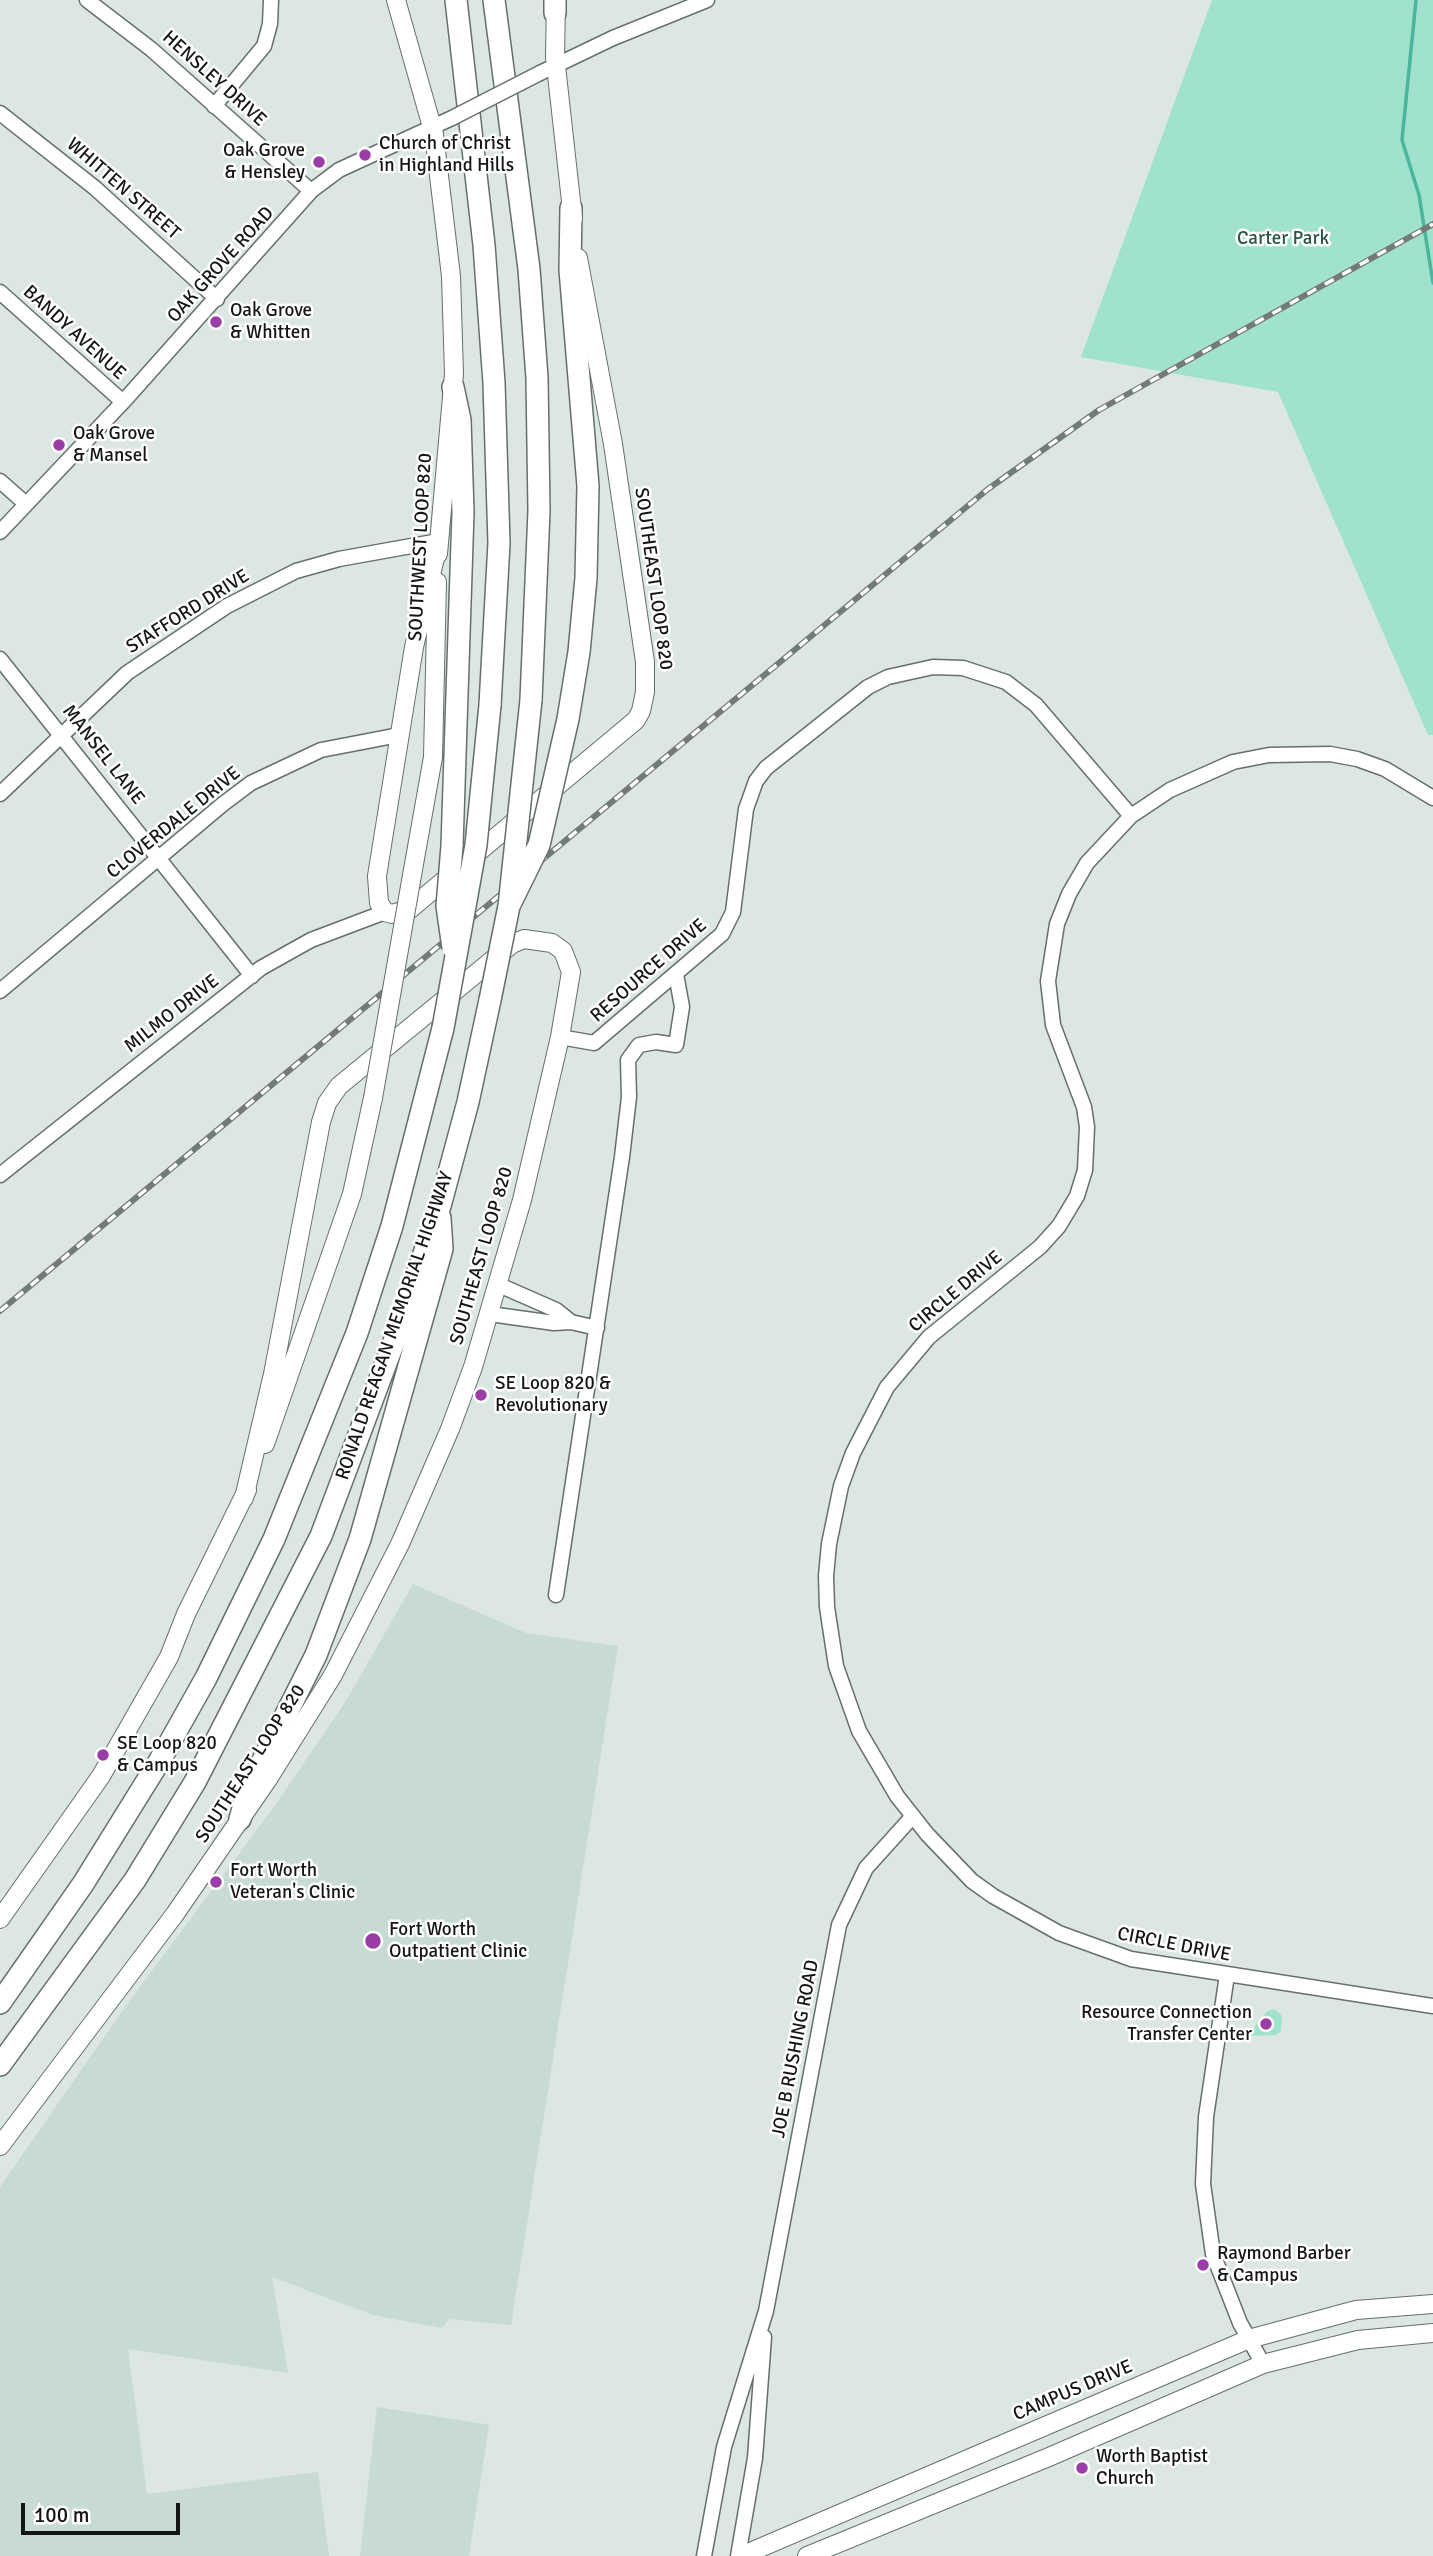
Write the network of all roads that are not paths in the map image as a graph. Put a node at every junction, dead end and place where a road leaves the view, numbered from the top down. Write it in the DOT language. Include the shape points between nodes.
graph roads {
  1 [pos="87,0"];
  2 [pos="271,0"];
  3 [pos="396,0"];
  4 [pos="456,0"];
  5 [pos="494,0"];
  6 [pos="503,0"];
  7 [pos="707,0"];
  8 [pos="556,4"];
  9 [pos="500,35"];
  10 [pos="548,69"];
  11 [pos="214,106"];
  12 [pos="0,113"];
  13 [pos="432,127"];
  14 [pos="311,191"];
  15 [pos="571,208"];
  16 [pos="0,292"];
  17 [pos="217,299"];
  18 [pos="453,387"];
  19 [pos="123,402"];
  20 [pos="0,481"];
  21 [pos="26,504"];
  22 [pos="0,532"];
  23 [pos="439,541"];
  24 [pos="0,659"];
  25 [pos="63,735"];
  26 [pos="399,735"];
  27 [pos="0,794"];
  28 [pos="1433,798"];
  29 [pos="1131,816"];
  30 [pos="158,857"];
  31 [pos="509,906"];
  32 [pos="385,912"];
  33 [pos="456,964"];
  34 [pos="676,974"];
  35 [pos="252,976"];
  36 [pos="0,991"];
  37 [pos="560,1037"];
  38 [pos="373,1098"];
  39 [pos="0,1175"];
  40 [pos="440,1206"];
  41 [pos="499,1285"];
  42 [pos="490,1314"];
  43 [pos="571,1322"];
  44 [pos="597,1328"];
  45 [pos="244,1498"];
  46 [pos="556,1595"];
  47 [pos="913,1816"];
  48 [pos="240,1819"];
  49 [pos="0,1919"];
  50 [pos="1227,1975"];
  51 [pos="0,2003"];
  52 [pos="1433,2006"];
  53 [pos="0,2065"];
  54 [pos="0,2146"];
  55 [pos="1433,2304"];
  56 [pos="766,2311"];
  57 [pos="1433,2333"];
  58 [pos="1249,2339"];
  59 [pos="1263,2364"];
  60 [pos="1086,2407"];
  61 [pos="1096,2435"];
  62 [pos="704,2556"];
  63 [pos="739,2556"];
  64 [pos="807,2556"];
  1 -- 11 [label="street, HENSLEY DRIVE"];
  2 -- 11 [label="street" via="264,46"];
  3 -- 13 [label="main road, SOUTHWEST LOOP 820"];
  4 -- 33 [label="highway, RONALD REAGAN MEMORIAL HIGHWAY, bridge" via="484,245 499,543 491,705 476,845"];
  5 -- 9 [label="highway, RONALD REAGAN MEMORIAL HIGHWAY"];
  6 -- 9 [label="highway"];
  7 -- 10 [label="street, OAK GROVE ROAD"];
  8 -- 10 [label="main road, SOUTHEAST LOOP 820"];
  9 -- 31 [label="highway, RONALD REAGAN MEMORIAL HIGHWAY, bridge" via="529,269 537,378 539,524 531,700"];
  10 -- 13 [label="street, OAK GROVE ROAD, bridge"];
  10 -- 15 [label="main road, SOUTHEAST LOOP 820"];
  11 -- 14 [label="street, HENSLEY DRIVE"];
  12 -- 17 [label="street, WHITTEN STREET" via="95,188"];
  13 -- 14 [label="street, OAK GROVE ROAD" via="339,170"];
  13 -- 18 [label="main road, SOUTHWEST LOOP 820" via="451,276"];
  14 -- 17 [label="street, OAK GROVE ROAD"];
  15 -- 31 [label="highway, bridge" via="570,270 588,486 586,578 568,719 539,845"];
  15 -- 32 [label="main road, SOUTHEAST LOOP 820" via="645,662 641,711 636,720 410,909"];
  16 -- 19 [label="street, BANDY AVENUE"];
  17 -- 19 [label="street, OAK GROVE ROAD"];
  18 -- 23 [label="main road, SOUTHWEST LOOP 820"];
  18 -- 33 [label="highway, bridge" via="460,419 463,512 447,906"];
  19 -- 21 [label="street, OAK GROVE ROAD"];
  20 -- 21 [label="street"];
  21 -- 22 [label="street, OAK GROVE ROAD"];
  23 -- 25 [label="street, STAFFORD DRIVE" via="340,559 296,571 263,587 127,673"];
  23 -- 26 [label="main road"];
  23 -- 38 [label="main road, SOUTHWEST LOOP 820, bridge" via="433,757"];
  24 -- 25 [label="street, MANSEL LANE"];
  25 -- 27 [label="street, STAFFORD DRIVE"];
  25 -- 30 [label="street, MANSEL LANE"];
  26 -- 30 [label="street, CLOVERDALE DRIVE" via="321,750 251,783"];
  26 -- 32 [label="main road" via="377,876 376,894"];
  28 -- 29 [label="street, CIRCLE DRIVE" via="1385,769 1300,752 1233,762 1200,774"];
  29 -- 34 [label="street, RESOURCE DRIVE" via="1036,705 1006,682 963,668 933,667 888,677 868,687 755,781 746,809 730,922"];
  29 -- 47 [label="street, CIRCLE DRIVE" via="1087,863 1069,894 1057,924 1048,981 1053,1025 1087,1127 1085,1170 1077,1196 1040,1247 952,1316 900,1370 853,1453 834,1513 826,1576 836,1667 859,1731"];
  30 -- 35 [label="street, MANSEL LANE"];
  30 -- 36 [label="street, CLOVERDALE DRIVE"];
  31 -- 40 [label="highway, RONALD REAGAN MEMORIAL HIGHWAY, bridge" via="468,1102"];
  32 -- 35 [label="street, MILMO DRIVE" via="311,940"];
  33 -- 51 [label="highway, RONALD REAGAN MEMORIAL HIGHWAY, bridge" via="392,1226 357,1333 274,1539 160,1760 83,1884"];
  34 -- 37 [label="street, RESOURCE DRIVE" via="594,1043"];
  34 -- 44 [label="street" via="682,1007 676,1045 639,1045 628,1060 629,1097"];
  35 -- 39 [label="street, MILMO DRIVE"];
  37 -- 41 [label="main road, SOUTHEAST LOOP 820"];
  37 -- 45 [label="main road, SOUTHEAST LOOP 820" via="569,961 552,943 524,939 500,952 339,1086 327,1103"];
  38 -- 45 [label="main road, SOUTHEAST LOOP 820" via="352,1194 275,1422"];
  40 -- 48 [label="highway" via="442,1249 360,1539 316,1655 248,1790"];
  40 -- 53 [label="highway, RONALD REAGAN MEMORIAL HIGHWAY" via="315,1548 195,1782 156,1847"];
  41 -- 42 [label="main road, SOUTHEAST LOOP 820"];
  41 -- 43 [label="street" via="556,1310"];
  42 -- 43 [label="street"];
  42 -- 48 [label="main road, SOUTHEAST LOOP 820" via="450,1429 360,1627"];
  43 -- 44 [label="street"];
  44 -- 46 [label="street"];
  45 -- 49 [label="main road, SOUTHEAST LOOP 820" via="169,1657 101,1776"];
  47 -- 50 [label="street, CIRCLE DRIVE" via="972,1881 1024,1916 1130,1959"];
  47 -- 56 [label="street, JOE B RUSHING ROAD" via="866,1868 839,1925"];
  48 -- 54 [label="main road, SOUTHEAST LOOP 820" via="175,1914"];
  50 -- 52 [label="street, CIRCLE DRIVE"];
  50 -- 58 [label="street" via="1206,2117 1203,2184 1213,2255"];
  55 -- 58 [label="main road, CAMPUS DRIVE" via="1356,2310"];
  56 -- 62 [label="street, JOE B RUSHING ROAD" via="724,2447"];
  56 -- 63 [label="street, JOE B RUSHING ROAD" via="755,2458"];
  57 -- 59 [label="main road" via="1357,2340"];
  58 -- 59 [label="street"];
  58 -- 60 [label="main road, CAMPUS DRIVE"];
  59 -- 61 [label="main road"];
  60 -- 61 [label="main road"];
  60 -- 63 [label="main road, CAMPUS DRIVE"];
  61 -- 64 [label="main road"];
}
